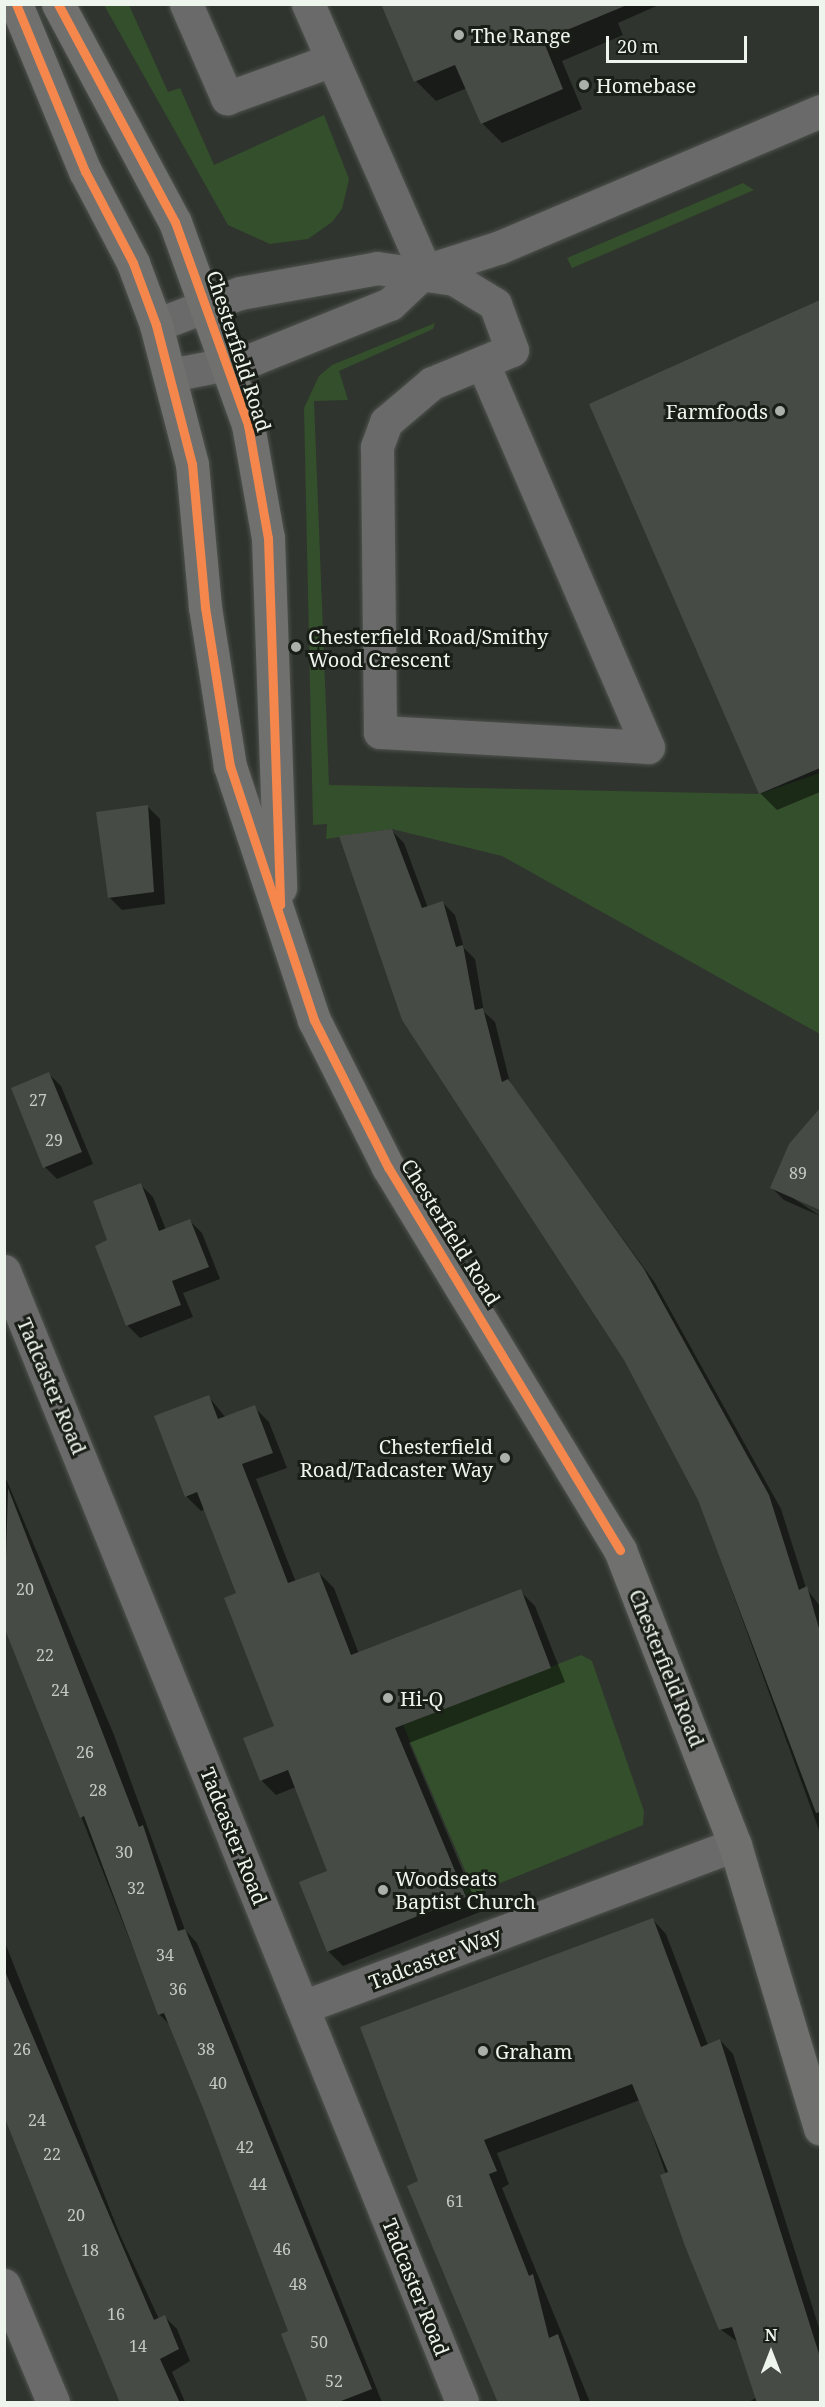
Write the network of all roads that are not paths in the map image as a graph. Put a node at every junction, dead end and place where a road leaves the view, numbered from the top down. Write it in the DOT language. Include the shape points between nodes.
graph roads {
  1 [pos="16,4"];
  2 [pos="57,4"];
  3 [pos="186,4"];
  4 [pos="308,4"];
  5 [pos="332,60"];
  6 [pos="820,111"];
  7 [pos="425,271"];
  8 [pos="208,305"];
  9 [pos="156,326"];
  10 [pos="483,364"];
  11 [pos="230,365"];
  12 [pos="170,375"];
  13 [pos="280,920"];
  14 [pos="4,1271"];
  15 [pos="735,1845"];
  16 [pos="303,2007"];
  17 [pos="820,2129"];
  18 [pos="4,2285"];
  19 [pos="53,2403"];
  20 [pos="462,2403"];
  1 -- 9 [label="highway, Chesterfield Road" via="85,171 133,263"];
  2 -- 8 [label="highway, Chesterfield Road" via="175,222"];
  3 -- 5 [label="street" via="227,98"];
  4 -- 5 [label="street"];
  5 -- 7 [label="street"];
  6 -- 7 [label="street" via="500,247"];
  7 -- 8 [label="street" via="377,268 240,293"];
  7 -- 10 [label="street" via="465,282 495,304 512,350"];
  7 -- 11 [label="street" via="390,304"];
  8 -- 9 [label="street"];
  8 -- 11 [label="highway, Chesterfield Road"];
  9 -- 12 [label="highway, Chesterfield Road"];
  10 -- 10 [label="street" via="432,383 403,405 386,422 377,447 380,732 648,747"];
  11 -- 12 [label="street"];
  11 -- 13 [label="highway, Chesterfield Road" via="248,425 268,538"];
  12 -- 13 [label="highway, Chesterfield Road" via="192,464 205,607 230,766"];
  13 -- 15 [label="highway, Chesterfield Road" via="314,1020 364,1124 620,1550"];
  14 -- 16 [label="street, Tadcaster Road"];
  15 -- 16 [label="street, Tadcaster Way"];
  15 -- 17 [label="highway, Chesterfield Road"];
  16 -- 20 [label="street, Tadcaster Road"];
  18 -- 19 [label="street"];
}
